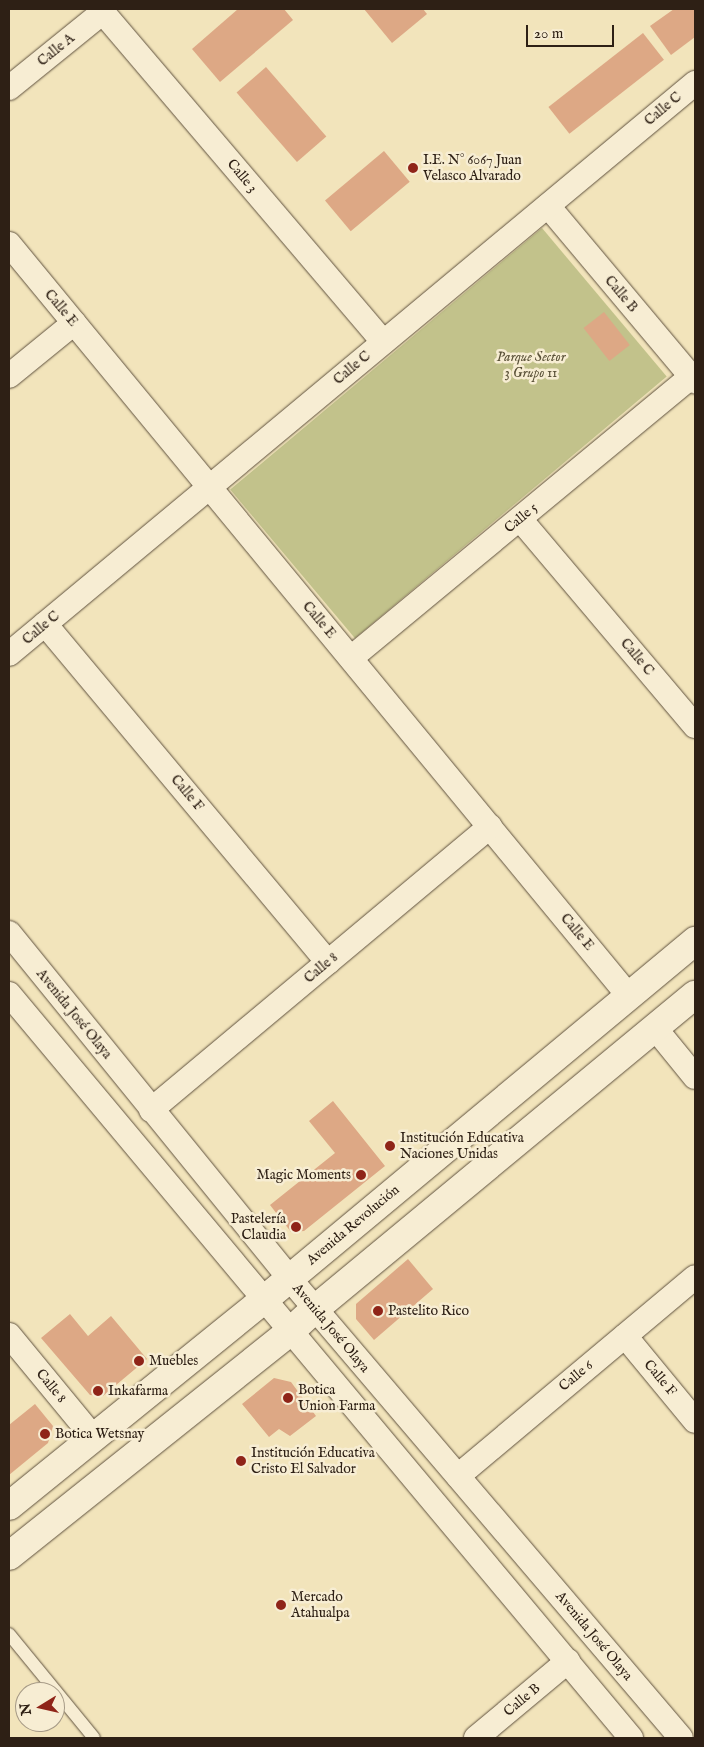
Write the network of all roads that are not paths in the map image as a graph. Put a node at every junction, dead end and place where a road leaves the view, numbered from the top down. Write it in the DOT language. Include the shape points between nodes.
graph roads {
  1 [pos="102,10"];
  2 [pos="695,83"];
  3 [pos="9,88"];
  4 [pos="548,206"];
  5 [pos="9,244"];
  6 [pos="74,323"];
  7 [pos="383,342"];
  8 [pos="9,376"];
  9 [pos="693,379"];
  10 [pos="209,488"];
  11 [pos="520,519"];
  12 [pos="46,624"];
  13 [pos="9,654"];
  14 [pos="351,658"];
  15 [pos="695,726"];
  16 [pos="490,826"];
  17 [pos="9,933"];
  18 [pos="695,941"];
  19 [pos="328,962"];
  20 [pos="9,994"];
  21 [pos="695,995"];
  22 [pos="630,996"];
  23 [pos="655,1028"];
  24 [pos="695,1077"];
  25 [pos="151,1110"];
  26 [pos="695,1277"];
  27 [pos="289,1278"];
  28 [pos="265,1299"];
  29 [pos="315,1309"];
  30 [pos="291,1331"];
  31 [pos="9,1335"];
  32 [pos="625,1336"];
  33 [pos="695,1420"];
  34 [pos="93,1437"];
  35 [pos="458,1476"];
  36 [pos="9,1506"];
  37 [pos="9,1556"];
  38 [pos="9,1634"];
  39 [pos="568,1661"];
  40 [pos="94,1738"];
  41 [pos="476,1738"];
  42 [pos="631,1738"];
  43 [pos="681,1738"];
  1 -- 3 [label="street, Calle A"];
  1 -- 7 [label="street, Calle 3"];
  2 -- 4 [label="street, Calle C"];
  4 -- 7 [label="street, Calle C"];
  4 -- 9 [label="street, Calle B"];
  5 -- 6 [label="street, Calle E"];
  6 -- 8 [label="street"];
  6 -- 10 [label="street, Calle E"];
  7 -- 10 [label="street, Calle C"];
  9 -- 11 [label="street, Calle 5"];
  10 -- 12 [label="street, Calle C"];
  10 -- 14 [label="street, Calle E"];
  11 -- 14 [label="street, Calle 5"];
  11 -- 15 [label="street, Calle C"];
  12 -- 13 [label="street, Calle C"];
  12 -- 19 [label="street, Calle F"];
  14 -- 16 [label="street, Calle E"];
  16 -- 19 [label="street, Calle 8"];
  16 -- 22 [label="street, Calle E"];
  17 -- 25 [label="street, Avenida José Olaya"];
  18 -- 22 [label="street, Avenida Revolución"];
  19 -- 25 [label="street, Calle 8"];
  20 -- 28 [label="street"];
  21 -- 23 [label="street"];
  22 -- 27 [label="street, Avenida Revolución"];
  23 -- 24 [label="street"];
  23 -- 29 [label="street"];
  25 -- 27 [label="street, Avenida José Olaya"];
  26 -- 32 [label="street, Calle 6"];
  27 -- 28 [label="street, Avenida Revolución"];
  27 -- 29 [label="street, Avenida José Olaya"];
  28 -- 30 [label="street"];
  28 -- 34 [label="street, Avenida Revolución"];
  29 -- 30 [label="street"];
  29 -- 35 [label="street, Avenida José Olaya"];
  30 -- 37 [label="street"];
  30 -- 39 [label="street"];
  31 -- 34 [label="street, Calle 8"];
  32 -- 33 [label="street, Calle F"];
  32 -- 35 [label="street, Calle 6"];
  34 -- 36 [label="street, Avenida Revolución"];
  35 -- 43 [label="street, Avenida José Olaya"];
  38 -- 40 [label="lane"];
  39 -- 41 [label="street, Calle B"];
  39 -- 42 [label="street"];
}
